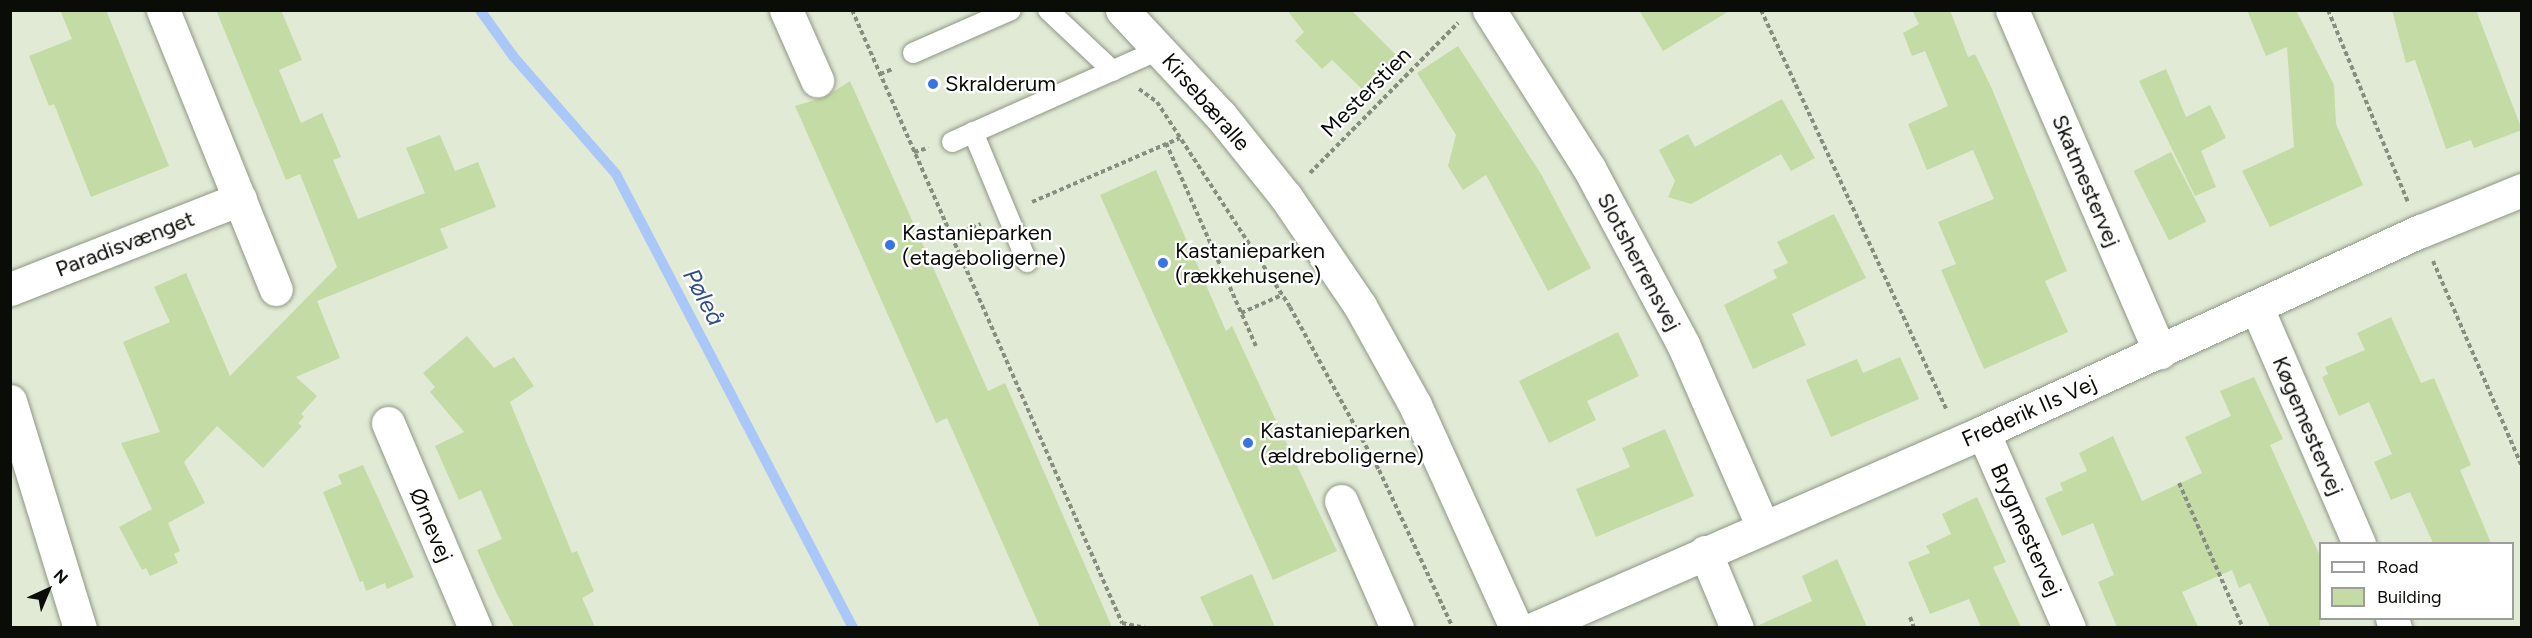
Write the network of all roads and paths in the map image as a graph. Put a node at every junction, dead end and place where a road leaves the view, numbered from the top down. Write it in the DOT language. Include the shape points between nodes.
graph roads {
  1 [pos="163,10"];
  2 [pos="786,10"];
  3 [pos="852,10"];
  4 [pos="1011,10"];
  5 [pos="1048,10"];
  6 [pos="1122,10"];
  7 [pos="1761,10"];
  8 [pos="2012,10"];
  9 [pos="1475,15"];
  10 [pos="1161,49"];
  11 [pos="913,53"];
  12 [pos="1113,71"];
  13 [pos="817,80"];
  14 [pos="974,132"];
  15 [pos="1180,138"];
  16 [pos="952,142"];
  17 [pos="1166,143"];
  18 [pos="2522,190"];
  19 [pos="1286,197"];
  20 [pos="240,199"];
  21 [pos="1007,213"];
  22 [pos="951,236"];
  23 [pos="1027,262"];
  24 [pos="10,289"];
  25 [pos="276,289"];
  26 [pos="1282,294"];
  27 [pos="2257,308"];
  28 [pos="1241,313"];
  29 [pos="1256,346"];
  30 [pos="2160,352"];
  31 [pos="10,401"];
  32 [pos="388,423"];
  33 [pos="1973,437"];
  34 [pos="2179,483"];
  35 [pos="1341,501"];
  36 [pos="1763,527"];
  37 [pos="2359,542"];
  38 [pos="1704,552"];
  39 [pos="1910,617"];
  40 [pos="80,627"];
  41 [pos="475,627"];
  42 [pos="1145,627"];
  43 [pos="1396,627"];
  44 [pos="1453,627"];
  45 [pos="1515,627"];
  46 [pos="1535,627"];
  47 [pos="1737,627"];
  48 [pos="1914,627"];
  49 [pos="2068,627"];
  50 [pos="2243,627"];
  1 -- 20 [label="street"];
  2 -- 13 [label="street"];
  3 -- 22 [label="path"];
  4 -- 11 [label="lane"];
  5 -- 12 [label="lane"];
  6 -- 10 [label="street, Kirsebæralle"];
  7 -- 33 [label="path"];
  8 -- 30 [label="street, Skatmestervej"];
  9 -- 19 [label="path, Mesterstien"];
  9 -- 36 [label="street, Slotsherrensvej" via="1589,168 1672,323"];
  10 -- 12 [label="lane"];
  10 -- 19 [label="street, Kirsebæralle"];
  12 -- 14 [label="lane"];
  12 -- 15 [label="path" via="1157,102"];
  14 -- 16 [label="lane"];
  14 -- 21 [label="lane"];
  15 -- 17 [label="path"];
  15 -- 26 [label="path"];
  17 -- 21 [label="path"];
  17 -- 28 [label="path"];
  18 -- 27 [label="street, Frederik IIs Vej" via="2421,231"];
  19 -- 45 [label="street, Kirsebæralle" via="1360,306 1415,405"];
  20 -- 24 [label="street, Paradisvænget"];
  20 -- 25 [label="street"];
  21 -- 22 [label="path"];
  21 -- 23 [label="lane"];
  22 -- 42 [label="path" via="1122,623"];
  26 -- 28 [label="path"];
  26 -- 44 [label="path" via="1379,470"];
  27 -- 30 [label="street, Frederik IIs Vej"];
  27 -- 37 [label="street, Køgemestervej"];
  28 -- 29 [label="path"];
  30 -- 33 [label="street, Frederik IIs Vej"];
  31 -- 40 [label="street"];
  32 -- 41 [label="street, Ørnevej"];
  33 -- 36 [label="street, Frederik IIs Vej"];
  33 -- 49 [label="street, Brygmestervej"];
  34 -- 50 [label="path"];
  35 -- 43 [label="street"];
  36 -- 38 [label="street, Frederik IIs Vej"];
  38 -- 46 [label="street, Frederik IIs Vej"];
  38 -- 47 [label="street"];
  39 -- 48 [label="path"];
}
